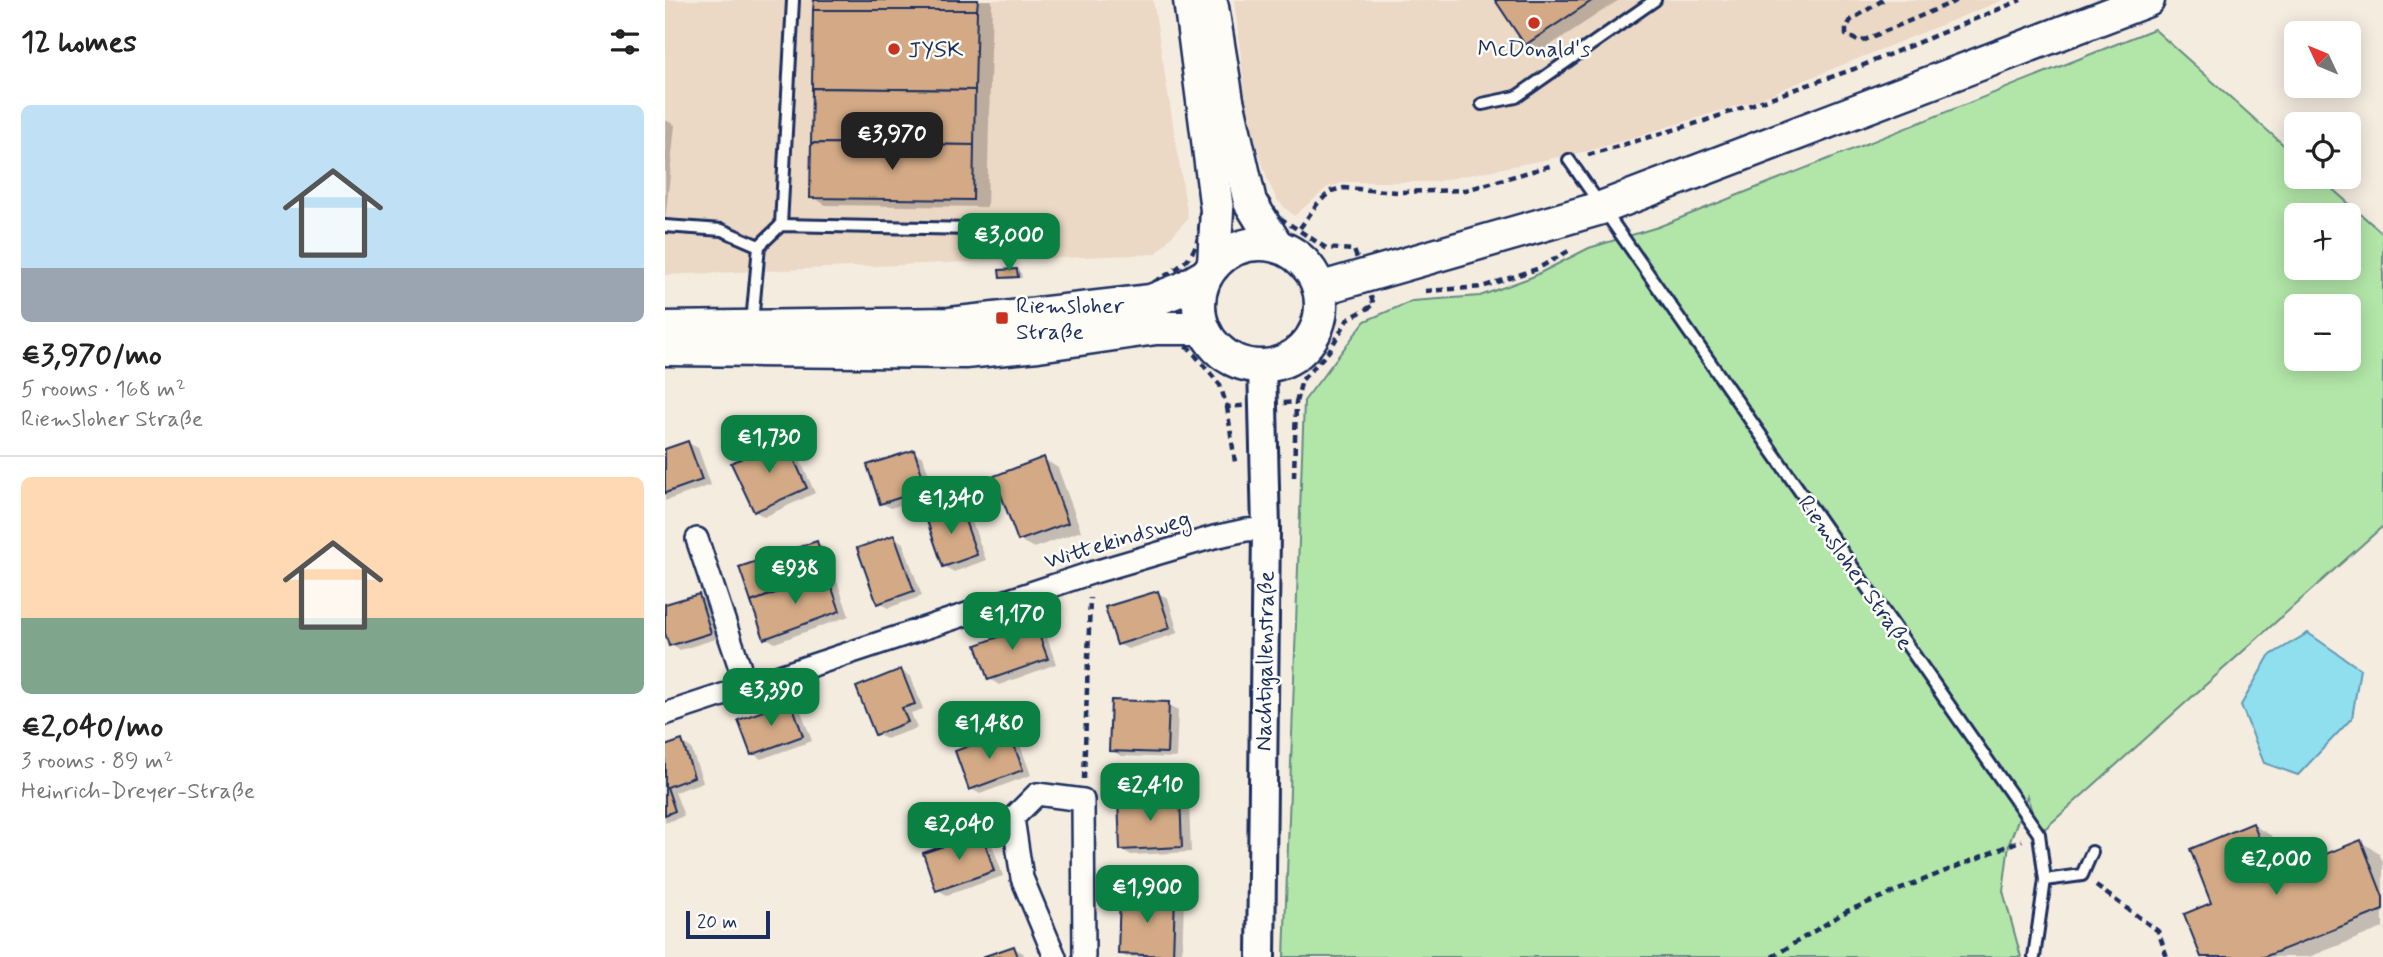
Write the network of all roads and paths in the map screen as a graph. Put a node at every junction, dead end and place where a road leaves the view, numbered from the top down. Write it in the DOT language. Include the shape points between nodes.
graph roads {
  1 [pos="793,0"];
  2 [pos="1190,0"];
  3 [pos="1211,0"];
  4 [pos="1655,0"];
  5 [pos="1883,0"];
  6 [pos="1958,0"];
  7 [pos="2021,0"];
  8 [pos="2148,0"];
  9 [pos="1482,104"];
  10 [pos="1569,160"];
  11 [pos="1250,202"];
  12 [pos="1601,208"];
  13 [pos="1217,210"];
  14 [pos="781,225"];
  15 [pos="665,226"];
  16 [pos="1021,230"];
  17 [pos="1288,237"];
  18 [pos="759,246"];
  19 [pos="1573,248"];
  20 [pos="1210,269"];
  21 [pos="1319,289"];
  22 [pos="1369,291"];
  23 [pos="1423,291"];
  24 [pos="1386,301"];
  25 [pos="1154,314"];
  26 [pos="665,328"];
  27 [pos="752,328"];
  28 [pos="1203,328"];
  29 [pos="665,349"];
  30 [pos="1262,365"];
  31 [pos="1262,405"];
  32 [pos="1266,529"];
  33 [pos="697,539"];
  34 [pos="1091,573"];
  35 [pos="746,686"];
  36 [pos="665,713"];
  37 [pos="1083,800"];
  38 [pos="2039,834"];
  39 [pos="2092,852"];
  40 [pos="2082,875"];
  41 [pos="2045,880"];
  42 [pos="1055,957"];
  43 [pos="1084,957"];
  44 [pos="1261,957"];
  45 [pos="1772,957"];
  46 [pos="2034,957"];
  47 [pos="2167,957"];
  1 -- 14 [label="lane"];
  2 -- 13 [label="main road"];
  3 -- 11 [label="main road"];
  4 -- 9 [label="lane" via="1516,97"];
  5 -- 6 [label="path" via="1851,20 1846,35 1860,42 1871,39"];
  7 -- 10 [label="path" via="1854,69 1704,121"];
  8 -- 12 [label="main road"];
  10 -- 12 [label="lane, Riemsloher Straße"];
  10 -- 17 [label="path" via="1466,190 1331,191"];
  11 -- 13 [label="path"];
  11 -- 17 [label="main road"];
  11 -- 17 [label="path" via="1267,198"];
  12 -- 22 [label="main road"];
  12 -- 38 [label="lane, Riemsloher Straße"];
  13 -- 20 [label="main road"];
  13 -- 25 [label="path" via="1200,214 1200,238 1191,254 1176,270 1154,282"];
  14 -- 16 [label="lane"];
  14 -- 18 [label="lane"];
  15 -- 18 [label="lane" via="722,230"];
  17 -- 20 [label="main road" via="1236,248"];
  17 -- 21 [label="main road"];
  17 -- 22 [label="path" via="1354,250"];
  18 -- 27 [label="lane"];
  19 -- 23 [label="path" via="1537,269 1482,287"];
  20 -- 25 [label="main road"];
  20 -- 28 [label="main road" via="1198,301"];
  21 -- 22 [label="main road"];
  21 -- 30 [label="main road" via="1319,321 1306,346 1283,361"];
  22 -- 24 [label="path"];
  22 -- 31 [label="path" via="1329,351 1302,380 1296,402"];
  25 -- 27 [label="main road"];
  25 -- 28 [label="main road"];
  25 -- 29 [label="main road" via="1038,345 965,352"];
  25 -- 31 [label="path" via="1157,341 1178,342 1190,349 1220,385 1227,407"];
  26 -- 27 [label="main road"];
  28 -- 30 [label="main road" via="1209,340 1230,358"];
  30 -- 31 [label="street, Nachtigallenstraße"];
  31 -- 32 [label="street, Nachtigallenstraße"];
  32 -- 34 [label="street, Wittekindsweg" via="1214,537"];
  32 -- 44 [label="street, Nachtigallenstraße"];
  33 -- 35 [label="street"];
  34 -- 35 [label="street, Wittekindsweg"];
  34 -- 37 [label="path"];
  35 -- 36 [label="street, Wittekindsweg"];
  37 -- 42 [label="street" via="1037,794 1013,818 1022,878"];
  37 -- 43 [label="street"];
  38 -- 41 [label="lane, Riemsloher Straße"];
  38 -- 45 [label="path" via="1847,911"];
  39 -- 40 [label="lane"];
  40 -- 41 [label="lane"];
  40 -- 47 [label="path" via="2158,932"];
  41 -- 46 [label="lane, Riemsloher Straße"];
}
